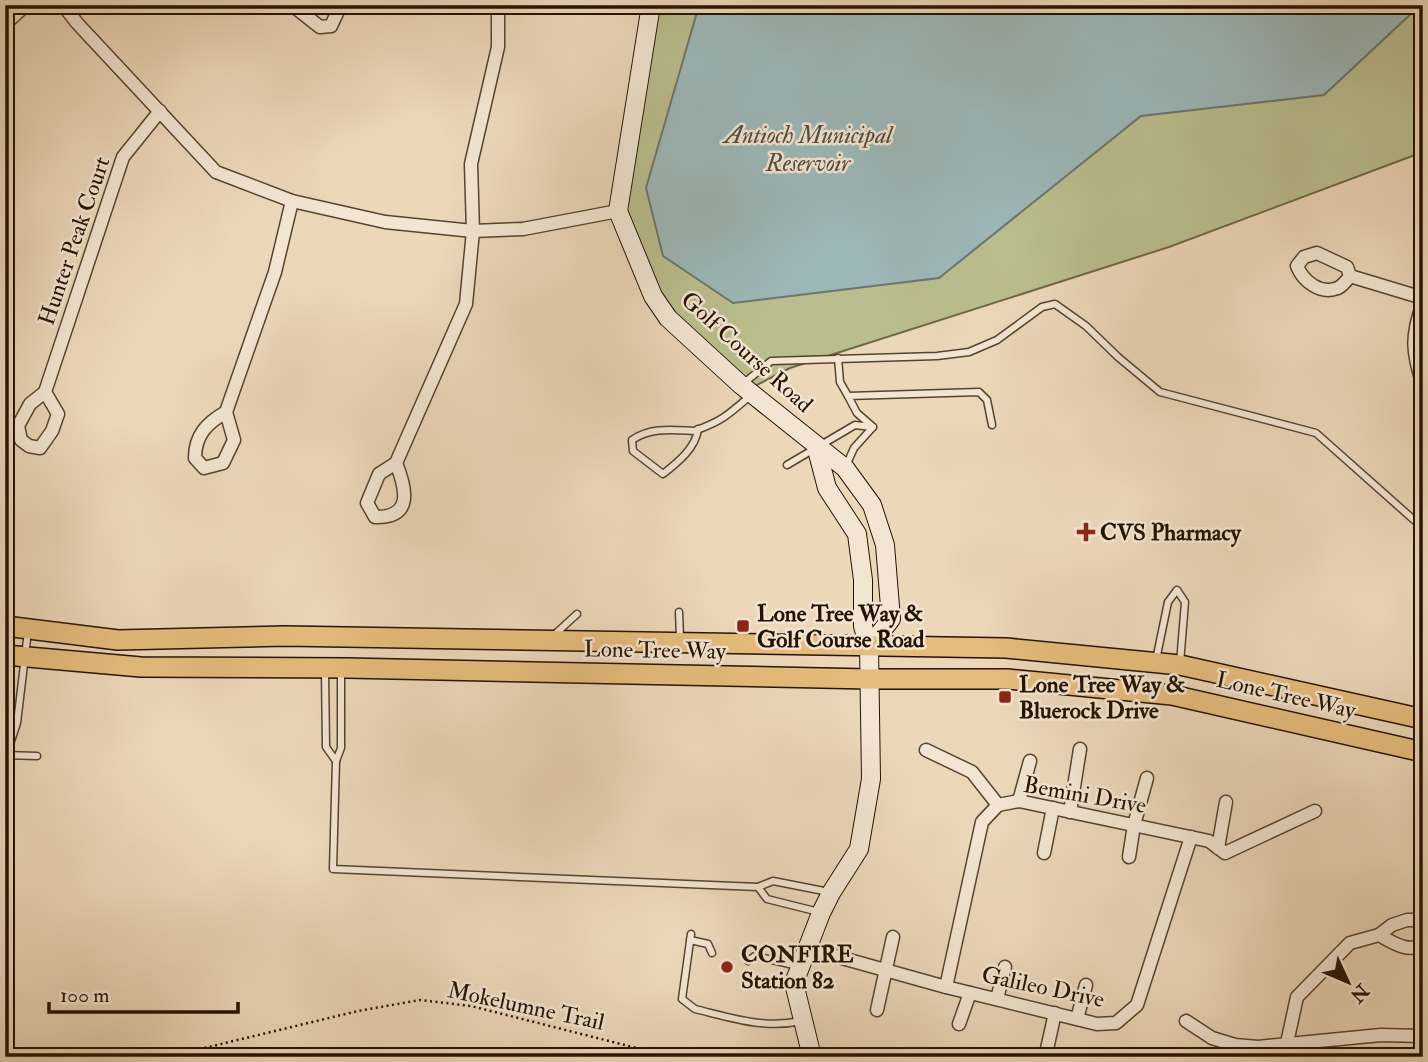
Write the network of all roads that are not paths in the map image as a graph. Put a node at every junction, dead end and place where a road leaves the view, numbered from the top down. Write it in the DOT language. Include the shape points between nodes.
graph roads {
  1 [pos="26,5"];
  2 [pos="63,5"];
  3 [pos="292,5"];
  4 [pos="332,5"];
  5 [pos="498,5"];
  6 [pos="651,5"];
  7 [pos="5,24"];
  8 [pos="160,111"];
  9 [pos="292,201"];
  10 [pos="618,211"];
  11 [pos="473,231"];
  12 [pos="1350,276"];
  13 [pos="1423,300"];
  14 [pos="838,358"];
  15 [pos="1423,385"];
  16 [pos="747,390"];
  17 [pos="45,393"];
  18 [pos="848,396"];
  19 [pos="226,412"];
  20 [pos="992,425"];
  21 [pos="873,427"];
  22 [pos="698,429"];
  23 [pos="816,446"];
  24 [pos="396,463"];
  25 [pos="787,465"];
  26 [pos="845,468"];
  27 [pos="1423,527"];
  28 [pos="679,612"];
  29 [pos="578,614"];
  30 [pos="5,627"];
  31 [pos="29,629"];
  32 [pos="548,641"];
  33 [pos="680,643"];
  34 [pos="869,647"];
  35 [pos="15,656"];
  36 [pos="1156,663"];
  37 [pos="1180,665"];
  38 [pos="333,668"];
  39 [pos="869,679"];
  40 [pos="1423,719"];
  41 [pos="1080,749"];
  42 [pos="926,750"];
  43 [pos="1423,752"];
  44 [pos="6,755"];
  45 [pos="37,756"];
  46 [pos="336,761"];
  47 [pos="1030,761"];
  48 [pos="1147,778"];
  49 [pos="1019,801"];
  50 [pos="1226,802"];
  51 [pos="998,804"];
  52 [pos="1053,808"];
  53 [pos="1315,811"];
  54 [pos="1070,812"];
  55 [pos="1134,825"];
  56 [pos="1191,837"];
  57 [pos="1222,851"];
  58 [pos="1044,853"];
  59 [pos="1129,858"];
  60 [pos="758,887"];
  61 [pos="831,893"];
  62 [pos="821,913"];
  63 [pos="1423,920"];
  64 [pos="1379,935"];
  65 [pos="893,937"];
  66 [pos="715,939"];
  67 [pos="708,944"];
  68 [pos="1423,944"];
  69 [pos="806,948"];
  70 [pos="751,949"];
  71 [pos="712,953"];
  72 [pos="755,956"];
  73 [pos="748,961"];
  74 [pos="799,966"];
  75 [pos="1005,967"];
  76 [pos="887,971"];
  77 [pos="1086,985"];
  78 [pos="946,987"];
  79 [pos="970,993"];
  80 [pos="997,999"];
  81 [pos="877,1010"];
  82 [pos="1055,1013"];
  83 [pos="1077,1018"];
  84 [pos="803,1020"];
  85 [pos="1186,1021"];
  86 [pos="959,1024"];
  87 [pos="1423,1036"];
  88 [pos="1287,1043"];
  89 [pos="1047,1049"];
  90 [pos="812,1057"];
  1 -- 7 [label="street"];
  2 -- 8 [label="street"];
  3 -- 4 [label="street" via="320,27 331,26 338,12"];
  5 -- 11 [label="street" via="498,47 471,164"];
  6 -- 10 [label="street"];
  8 -- 9 [label="street" via="216,172"];
  8 -- 17 [label="street, Hunter Peak Court" via="123,157"];
  9 -- 11 [label="street" via="385,222"];
  9 -- 19 [label="street" via="275,272"];
  10 -- 11 [label="street" via="523,229"];
  10 -- 16 [label="street, Golf Course Road" via="653,296 668,318"];
  11 -- 24 [label="street" via="466,304"];
  12 -- 13 [label="street"];
  13 -- 15 [label="street" via="1414,327 1413,356"];
  14 -- 16 [label="lane" via="771,361"];
  14 -- 18 [label="lane" via="840,382"];
  14 -- 27 [label="lane" via="969,352 996,340 1042,307 1055,304 1160,392 1316,433"];
  16 -- 22 [label="lane" via="720,422"];
  16 -- 23 [label="street, Golf Course Road"];
  18 -- 20 [label="lane" via="979,392 987,400"];
  18 -- 21 [label="lane" via="856,413"];
  21 -- 23 [label="lane" via="855,425"];
  21 -- 26 [label="lane" via="854,448"];
  22 -- 22 [label="lane" via="641,434 632,445 663,474 686,454"];
  23 -- 25 [label="lane"];
  23 -- 26 [label="street, Golf Course Road"];
  23 -- 34 [label="street, Golf Course Road" via="827,488 857,534 863,625"];
  26 -- 34 [label="street, Golf Course Road" via="872,505 885,545 891,619"];
  28 -- 33 [label="lane"];
  29 -- 32 [label="lane"];
  30 -- 31 [label="main road, Lone Tree Way"];
  31 -- 32 [label="main road, Lone Tree Way" via="118,640 285,636"];
  31 -- 35 [label="lane"];
  32 -- 33 [label="main road, Lone Tree Way"];
  33 -- 34 [label="main road, Lone Tree Way"];
  34 -- 36 [label="main road, Lone Tree Way" via="1006,648"];
  34 -- 39 [label="street"];
  35 -- 38 [label="main road, Lone Tree Way" via="141,667"];
  35 -- 44 [label="lane" via="17,723"];
  36 -- 37 [label="main road, Lone Tree Way"];
  36 -- 37 [label="lane" via="1168,602 1177,590 1185,602"];
  37 -- 40 [label="main road, Lone Tree Way"];
  38 -- 39 [label="main road, Lone Tree Way"];
  38 -- 46 [label="lane" via="341,748"];
  38 -- 46 [label="lane" via="326,747"];
  39 -- 43 [label="main road, Lone Tree Way" via="1007,679 1171,695"];
  39 -- 61 [label="street" via="871,779 859,849"];
  41 -- 54 [label="street"];
  42 -- 51 [label="street" via="972,772"];
  44 -- 45 [label="lane"];
  46 -- 60 [label="lane" via="333,869"];
  47 -- 49 [label="street"];
  48 -- 55 [label="street"];
  49 -- 51 [label="street, Bemini Drive"];
  49 -- 52 [label="street, Bemini Drive"];
  50 -- 57 [label="street"];
  51 -- 78 [label="street, Bemini Drive" via="982,822"];
  52 -- 54 [label="street, Bemini Drive"];
  52 -- 58 [label="street"];
  53 -- 57 [label="street"];
  54 -- 55 [label="street, Bemini Drive"];
  55 -- 56 [label="street, Bemini Drive"];
  55 -- 59 [label="street"];
  56 -- 57 [label="street, Bemini Drive" via="1209,841"];
  56 -- 83 [label="street, Galileo Drive" via="1137,1005 1116,1023"];
  60 -- 61 [label="lane" via="773,881"];
  60 -- 62 [label="lane" via="767,899"];
  61 -- 62 [label="street"];
  62 -- 69 [label="street"];
  63 -- 64 [label="street" via="1392,925"];
  64 -- 68 [label="street" via="1400,946 1418,948"];
  64 -- 88 [label="street" via="1350,943 1297,997"];
  65 -- 76 [label="street"];
  66 -- 67 [label="lane"];
  67 -- 71 [label="lane"];
  67 -- 84 [label="lane" via="691,937 682,989 688,1006 761,1024 780,1026"];
  69 -- 74 [label="street"];
  69 -- 76 [label="street, Galileo Drive"];
  70 -- 72 [label="lane"];
  72 -- 73 [label="lane"];
  72 -- 74 [label="lane"];
  74 -- 84 [label="street" via="794,983"];
  75 -- 80 [label="street"];
  76 -- 78 [label="street, Galileo Drive"];
  76 -- 81 [label="street"];
  77 -- 83 [label="street"];
  78 -- 79 [label="street, Galileo Drive"];
  79 -- 80 [label="street, Galileo Drive"];
  79 -- 86 [label="street"];
  80 -- 82 [label="street, Galileo Drive"];
  82 -- 83 [label="street, Galileo Drive"];
  82 -- 89 [label="street"];
  84 -- 90 [label="street"];
  85 -- 88 [label="street" via="1212,1038 1235,1045"];
  87 -- 88 [label="street"];
}
